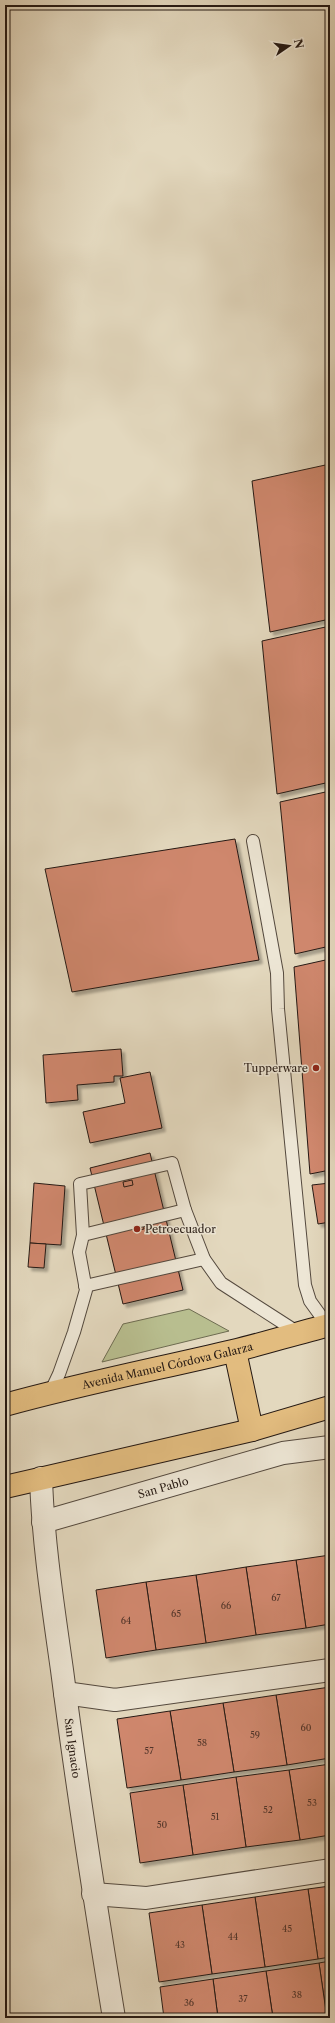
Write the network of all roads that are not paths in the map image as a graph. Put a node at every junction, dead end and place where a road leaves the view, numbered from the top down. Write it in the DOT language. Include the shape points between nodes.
graph roads {
  1 [pos="253,841"];
  2 [pos="185,1210"];
  3 [pos="83,1235"];
  4 [pos="204,1259"];
  5 [pos="85,1286"];
  6 [pos="329,1326"];
  7 [pos="297,1332"];
  8 [pos="235,1351"];
  9 [pos="50,1393"];
  10 [pos="5,1405"];
  11 [pos="330,1407"];
  12 [pos="252,1430"];
  13 [pos="330,1447"];
  14 [pos="283,1453"];
  15 [pos="41,1478"];
  16 [pos="5,1487"];
  17 [pos="42,1522"];
  18 [pos="330,1670"];
  19 [pos="65,1693"];
  20 [pos="330,1870"];
  21 [pos="94,1894"];
  22 [pos="114,2018"];
  1 -- 6 [label="lane" via="278,972 278,1009 306,1285 310,1301"];
  2 -- 3 [label="lane"];
  2 -- 3 [label="lane" via="172,1163 80,1184"];
  2 -- 4 [label="lane"];
  3 -- 5 [label="lane" via="80,1252"];
  4 -- 5 [label="lane"];
  4 -- 7 [label="lane" via="221,1283"];
  5 -- 9 [label="lane" via="74,1332"];
  6 -- 7 [label="main road, Avenida Manuel Córdova Galarza"];
  7 -- 8 [label="main road, Avenida Manuel Córdova Galarza"];
  8 -- 9 [label="main road, Avenida Manuel Córdova Galarza"];
  8 -- 12 [label="main road"];
  9 -- 10 [label="main road, Avenida Manuel Córdova Galarza"];
  11 -- 12 [label="main road"];
  12 -- 14 [label="street"];
  12 -- 15 [label="main road"];
  13 -- 14 [label="street, San Pablo"];
  14 -- 17 [label="street, San Pablo"];
  15 -- 16 [label="main road"];
  15 -- 17 [label="street, San Ignacio"];
  17 -- 19 [label="street, San Ignacio"];
  18 -- 19 [label="street" via="114,1700"];
  19 -- 21 [label="street, San Ignacio"];
  20 -- 21 [label="street" via="146,1898"];
  21 -- 22 [label="street, San Ignacio"];
}
